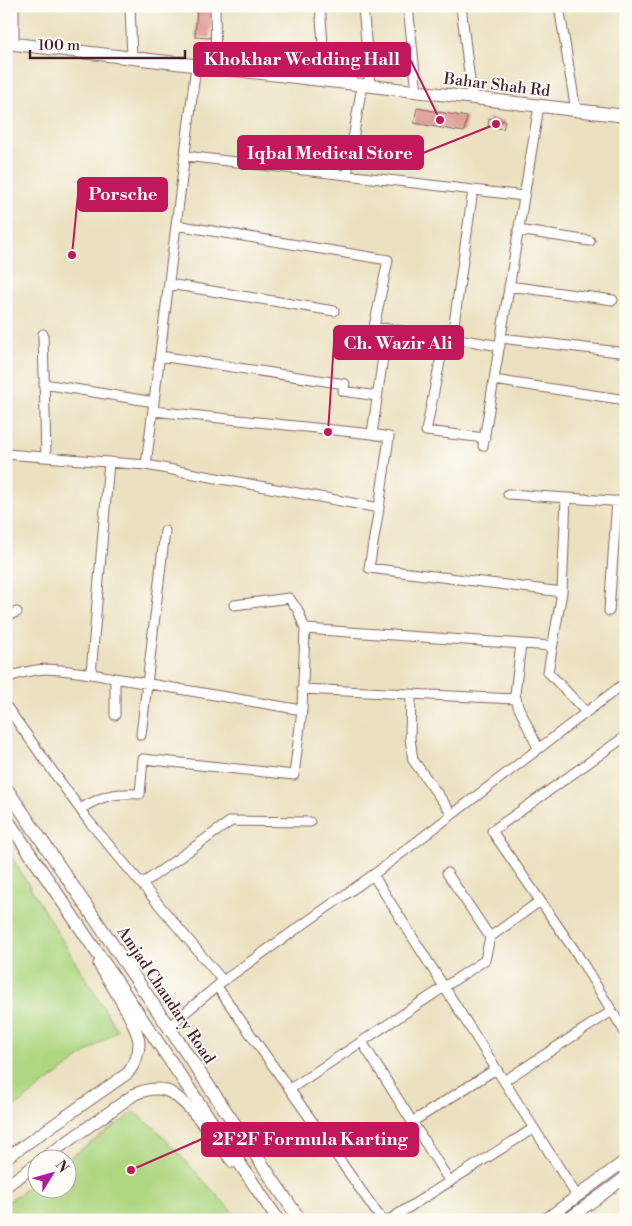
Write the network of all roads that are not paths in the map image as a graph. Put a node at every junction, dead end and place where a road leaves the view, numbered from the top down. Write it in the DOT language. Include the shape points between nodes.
graph roads {
  1 [pos="14,6"];
  2 [pos="130,6"];
  3 [pos="215,6"];
  4 [pos="320,6"];
  5 [pos="363,6"];
  6 [pos="408,6"];
  7 [pos="461,6"];
  8 [pos="559,6"];
  9 [pos="10,44"];
  10 [pos="132,58"];
  11 [pos="196,66"];
  12 [pos="216,68"];
  13 [pos="326,81"];
  14 [pos="366,86"];
  15 [pos="417,92"];
  16 [pos="472,98"];
  17 [pos="538,106"];
  18 [pos="576,111"];
  19 [pos="626,116"];
  20 [pos="185,156"];
  21 [pos="347,175"];
  22 [pos="473,190"];
  23 [pos="524,196"];
  24 [pos="176,226"];
  25 [pos="518,230"];
  26 [pos="590,241"];
  27 [pos="169,284"];
  28 [pos="509,286"];
  29 [pos="613,300"];
  30 [pos="334,311"];
  31 [pos="387,328"];
  32 [pos="43,334"];
  33 [pos="448,337"];
  34 [pos="500,342"];
  35 [pos="619,352"];
  36 [pos="160,356"];
  37 [pos="494,380"];
  38 [pos="44,384"];
  39 [pos="377,396"];
  40 [pos="626,400"];
  41 [pos="154,406"];
  42 [pos="372,434"];
  43 [pos="6,454"];
  44 [pos="46,457"];
  45 [pos="109,462"];
  46 [pos="146,465"];
  47 [pos="508,494"];
  48 [pos="566,498"];
  49 [pos="621,502"];
  50 [pos="378,508"];
  51 [pos="165,531"];
  52 [pos="562,592"];
  53 [pos="234,605"];
  54 [pos="609,611"];
  55 [pos="17,612"];
  56 [pos="6,616"];
  57 [pos="305,628"];
  58 [pos="521,644"];
  59 [pos="552,646"];
  60 [pos="91,674"];
  61 [pos="6,678"];
  62 [pos="115,678"];
  63 [pos="626,682"];
  64 [pos="147,683"];
  65 [pos="302,689"];
  66 [pos="411,694"];
  67 [pos="516,699"];
  68 [pos="6,706"];
  69 [pos="302,710"];
  70 [pos="586,712"];
  71 [pos="115,715"];
  72 [pos="141,735"];
  73 [pos="626,736"];
  74 [pos="538,748"];
  75 [pos="6,788"];
  76 [pos="80,809"];
  77 [pos="452,814"];
  78 [pos="6,818"];
  79 [pos="310,822"];
  80 [pos="447,873"];
  81 [pos="373,876"];
  82 [pos="142,884"];
  83 [pos="540,901"];
  84 [pos="66,905"];
  85 [pos="490,937"];
  86 [pos="220,984"];
  87 [pos="444,987"];
  88 [pos="612,1011"];
  89 [pos="168,1027"];
  90 [pos="626,1034"];
  91 [pos="362,1042"];
  92 [pos="496,1069"];
  93 [pos="504,1081"];
  94 [pos="290,1089"];
  95 [pos="412,1122"];
  96 [pos="534,1128"];
  97 [pos="58,1148"];
  98 [pos="6,1158"];
  99 [pos="626,1160"];
  100 [pos="28,1170"];
  101 [pos="626,1177"];
  102 [pos="450,1182"];
  103 [pos="6,1186"];
  104 [pos="577,1196"];
  105 [pos="266,1201"];
  106 [pos="278,1220"];
  107 [pos="300,1220"];
  108 [pos="382,1220"];
  109 [pos="389,1220"];
  110 [pos="545,1220"];
  111 [pos="567,1220"];
  1 -- 9 [label="street"];
  2 -- 10 [label="street"];
  3 -- 12 [label="street"];
  4 -- 13 [label="street"];
  5 -- 14 [label="street"];
  6 -- 15 [label="street"];
  7 -- 16 [label="street"];
  8 -- 18 [label="street"];
  9 -- 10 [label="main road, Bahar Shah Rd"];
  10 -- 11 [label="main road, Bahar Shah Rd"];
  11 -- 12 [label="main road, Bahar Shah Rd"];
  11 -- 20 [label="street"];
  12 -- 13 [label="main road, Bahar Shah Rd"];
  13 -- 14 [label="main road, Bahar Shah Rd"];
  14 -- 15 [label="main road, Bahar Shah Rd"];
  14 -- 21 [label="street"];
  15 -- 16 [label="main road, Bahar Shah Rd"];
  16 -- 17 [label="main road, Bahar Shah Rd"];
  17 -- 18 [label="main road, Bahar Shah Rd"];
  17 -- 23 [label="street"];
  18 -- 19 [label="main road, Bahar Shah Rd"];
  20 -- 21 [label="street"];
  20 -- 24 [label="street"];
  21 -- 22 [label="street"];
  22 -- 23 [label="street"];
  22 -- 33 [label="street"];
  23 -- 25 [label="street"];
  24 -- 27 [label="street"];
  24 -- 31 [label="street" via="388,260 374,327"];
  25 -- 26 [label="street"];
  25 -- 28 [label="street"];
  27 -- 30 [label="street"];
  27 -- 36 [label="street"];
  28 -- 29 [label="street"];
  28 -- 34 [label="street"];
  31 -- 33 [label="street"];
  31 -- 39 [label="street"];
  32 -- 38 [label="street"];
  33 -- 34 [label="street"];
  33 -- 37 [label="street" via="426,431 484,442"];
  34 -- 35 [label="street"];
  34 -- 37 [label="street"];
  36 -- 39 [label="street" via="345,384 343,391"];
  36 -- 41 [label="street"];
  37 -- 40 [label="street"];
  38 -- 41 [label="street"];
  38 -- 44 [label="street"];
  39 -- 42 [label="street"];
  41 -- 42 [label="street"];
  41 -- 46 [label="street"];
  42 -- 50 [label="street" via="389,437"];
  43 -- 44 [label="street"];
  44 -- 45 [label="street"];
  45 -- 46 [label="street"];
  45 -- 60 [label="street"];
  46 -- 50 [label="street"];
  47 -- 48 [label="street"];
  48 -- 49 [label="street"];
  48 -- 52 [label="street"];
  49 -- 54 [label="street"];
  50 -- 52 [label="street" via="369,568"];
  51 -- 64 [label="street"];
  52 -- 59 [label="street"];
  53 -- 57 [label="street" via="289,598"];
  55 -- 56 [label="street"];
  57 -- 58 [label="street"];
  57 -- 65 [label="street"];
  58 -- 59 [label="street"];
  58 -- 67 [label="street" via="516,671"];
  59 -- 70 [label="street" via="548,672"];
  60 -- 61 [label="street" via="45,668 31,669"];
  60 -- 62 [label="street"];
  62 -- 64 [label="street"];
  62 -- 71 [label="street"];
  63 -- 70 [label="street"];
  64 -- 69 [label="street"];
  64 -- 72 [label="street"];
  65 -- 66 [label="street"];
  65 -- 69 [label="street"];
  66 -- 67 [label="street"];
  66 -- 77 [label="street" via="412,760"];
  67 -- 74 [label="street"];
  68 -- 76 [label="street"];
  69 -- 76 [label="street" via="294,775 143,759 140,794 113,793"];
  70 -- 74 [label="street"];
  73 -- 83 [label="street" via="492,831"];
  74 -- 77 [label="street"];
  75 -- 89 [label="main road, Amjad Chaudary Road"];
  76 -- 82 [label="street"];
  77 -- 81 [label="street"];
  78 -- 84 [label="main road, Amjad Chaudary Road"];
  79 -- 82 [label="street" via="230,821"];
  80 -- 85 [label="street"];
  81 -- 86 [label="street"];
  81 -- 87 [label="street"];
  82 -- 86 [label="street"];
  83 -- 85 [label="street"];
  83 -- 88 [label="street"];
  84 -- 98 [label="street" via="136,1031 137,1056 128,1073"];
  84 -- 105 [label="main road, Amjad Chaudary Road"];
  85 -- 87 [label="street" via="485,960"];
  86 -- 89 [label="street"];
  86 -- 94 [label="street"];
  87 -- 91 [label="street"];
  87 -- 92 [label="street"];
  88 -- 90 [label="street"];
  88 -- 93 [label="street"];
  89 -- 107 [label="main road, Amjad Chaudary Road"];
  91 -- 94 [label="street"];
  91 -- 95 [label="street"];
  92 -- 93 [label="street"];
  92 -- 95 [label="street"];
  93 -- 96 [label="street"];
  94 -- 108 [label="street"];
  95 -- 102 [label="street"];
  96 -- 102 [label="street"];
  96 -- 104 [label="street"];
  97 -- 105 [label="street" via="135,1094 146,1089 161,1089 172,1093 186,1106"];
  99 -- 104 [label="street"];
  100 -- 103 [label="street"];
  101 -- 111 [label="street"];
  102 -- 109 [label="street"];
  104 -- 110 [label="street"];
  105 -- 106 [label="main road, Amjad Chaudary Road"];
}
